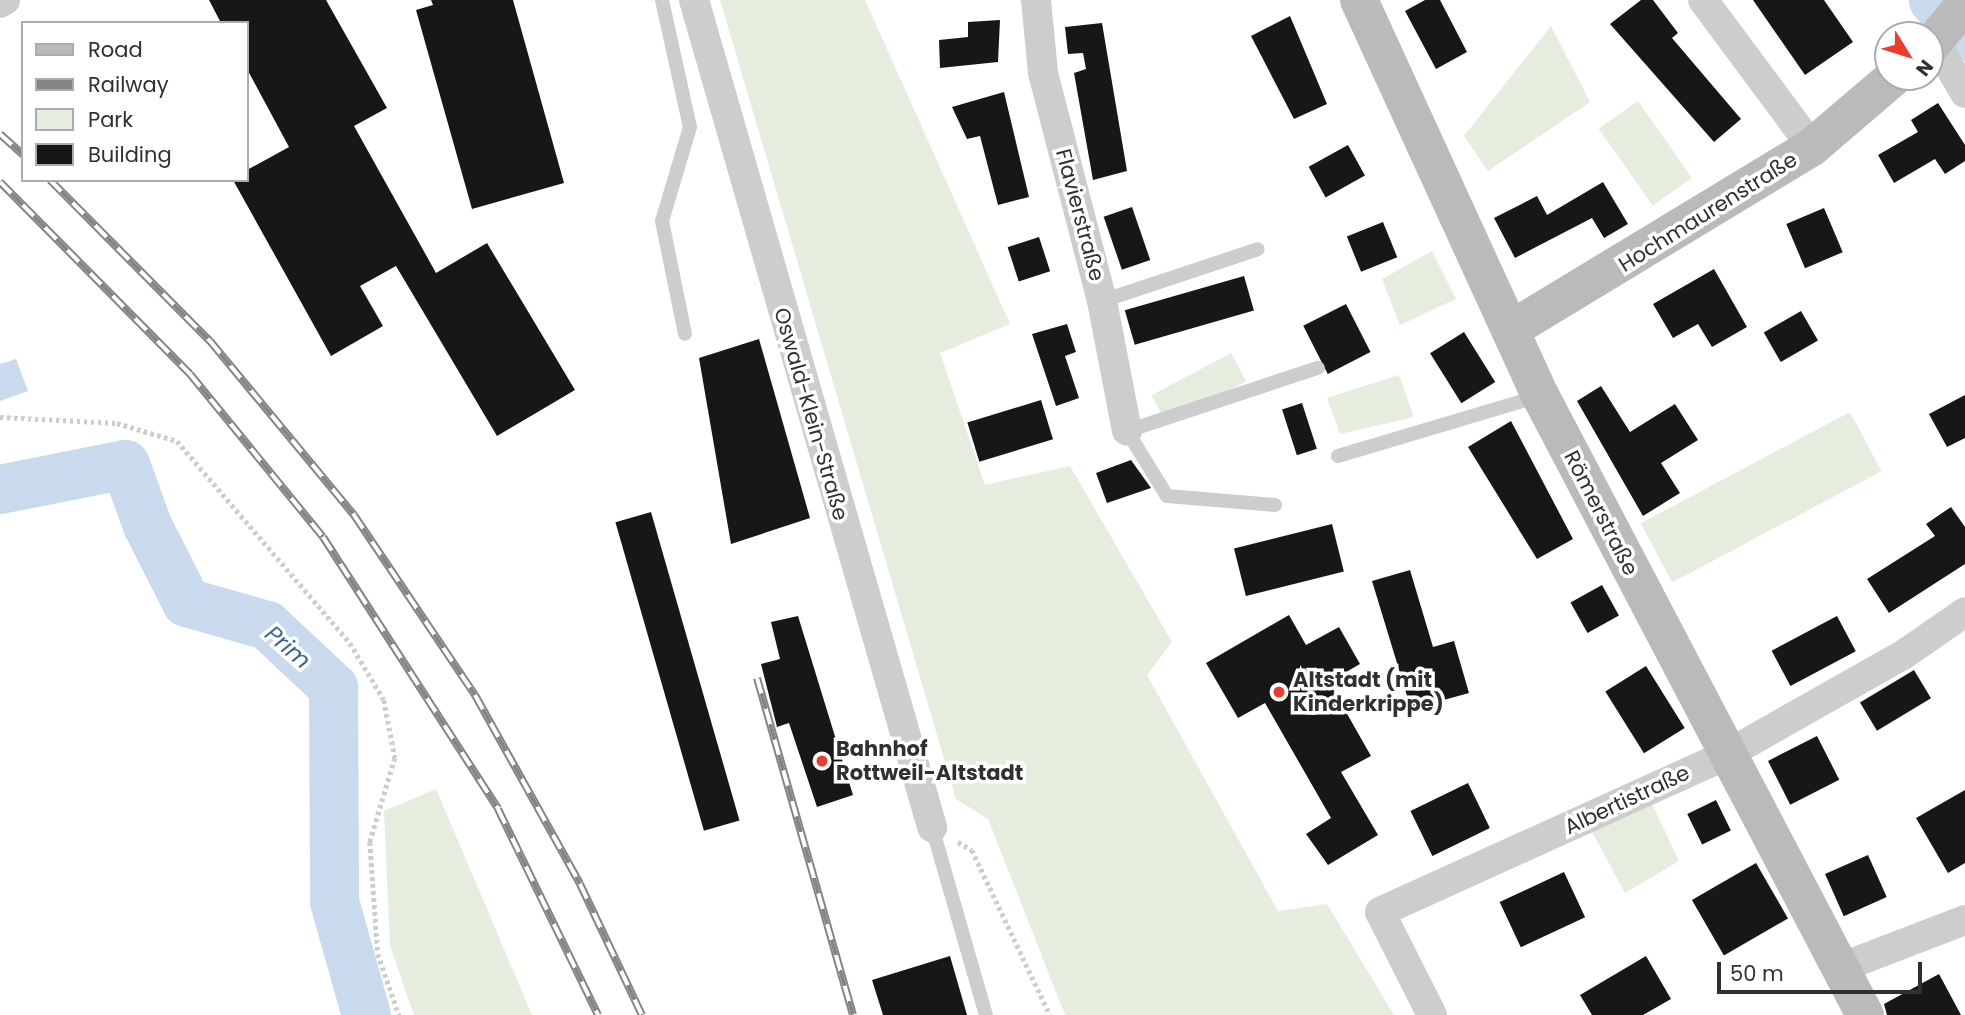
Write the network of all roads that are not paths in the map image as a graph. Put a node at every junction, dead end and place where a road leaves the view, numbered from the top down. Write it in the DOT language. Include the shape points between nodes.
graph roads {
  1 [pos="5,0"];
  2 [pos="662,0"];
  3 [pos="694,0"];
  4 [pos="1036,0"];
  5 [pos="1359,0"];
  6 [pos="1703,0"];
  7 [pos="0,3"];
  8 [pos="1965,4"];
  9 [pos="1944,30"];
  10 [pos="1944,61"];
  11 [pos="1878,91"];
  12 [pos="1965,93"];
  13 [pos="1812,147"];
  14 [pos="1258,249"];
  15 [pos="1102,301"];
  16 [pos="1510,330"];
  17 [pos="685,334"];
  18 [pos="1318,368"];
  19 [pos="1540,395"];
  20 [pos="1128,431"];
  21 [pos="1338,456"];
  22 [pos="1275,505"];
  23 [pos="1965,612"];
  24 [pos="1726,755"];
  25 [pos="932,827"];
  26 [pos="1965,920"];
  27 [pos="1840,968"];
  28 [pos="986,1015"];
  29 [pos="1432,1015"];
  30 [pos="1865,1015"];
  1 -- 7 [label="street"];
  2 -- 17 [label="lane" via="690,127 662,221"];
  3 -- 25 [label="street, Oswald-Klein-Straße" via="890,698"];
  4 -- 15 [label="street, Flavierstraße" via="1043,73"];
  5 -- 16 [label="street, Römerstraße"];
  6 -- 13 [label="street"];
  8 -- 9 [label="street"];
  10 -- 12 [label="street"];
  11 -- 13 [label="street, Hochmaurenstraße"];
  13 -- 16 [label="street, Hochmaurenstraße"];
  14 -- 15 [label="lane"];
  15 -- 20 [label="street, Flavierstraße"];
  16 -- 19 [label="street, Römerstraße"];
  18 -- 20 [label="lane"];
  19 -- 21 [label="lane"];
  19 -- 24 [label="street, Römerstraße"];
  20 -- 22 [label="lane" via="1167,496"];
  23 -- 24 [label="street, Albertistraße" via="1903,655"];
  24 -- 27 [label="street, Römerstraße"];
  24 -- 29 [label="street, Albertistraße" via="1380,912"];
  25 -- 28 [label="lane"];
  26 -- 27 [label="street"];
  27 -- 30 [label="street, Römerstraße"];
}
